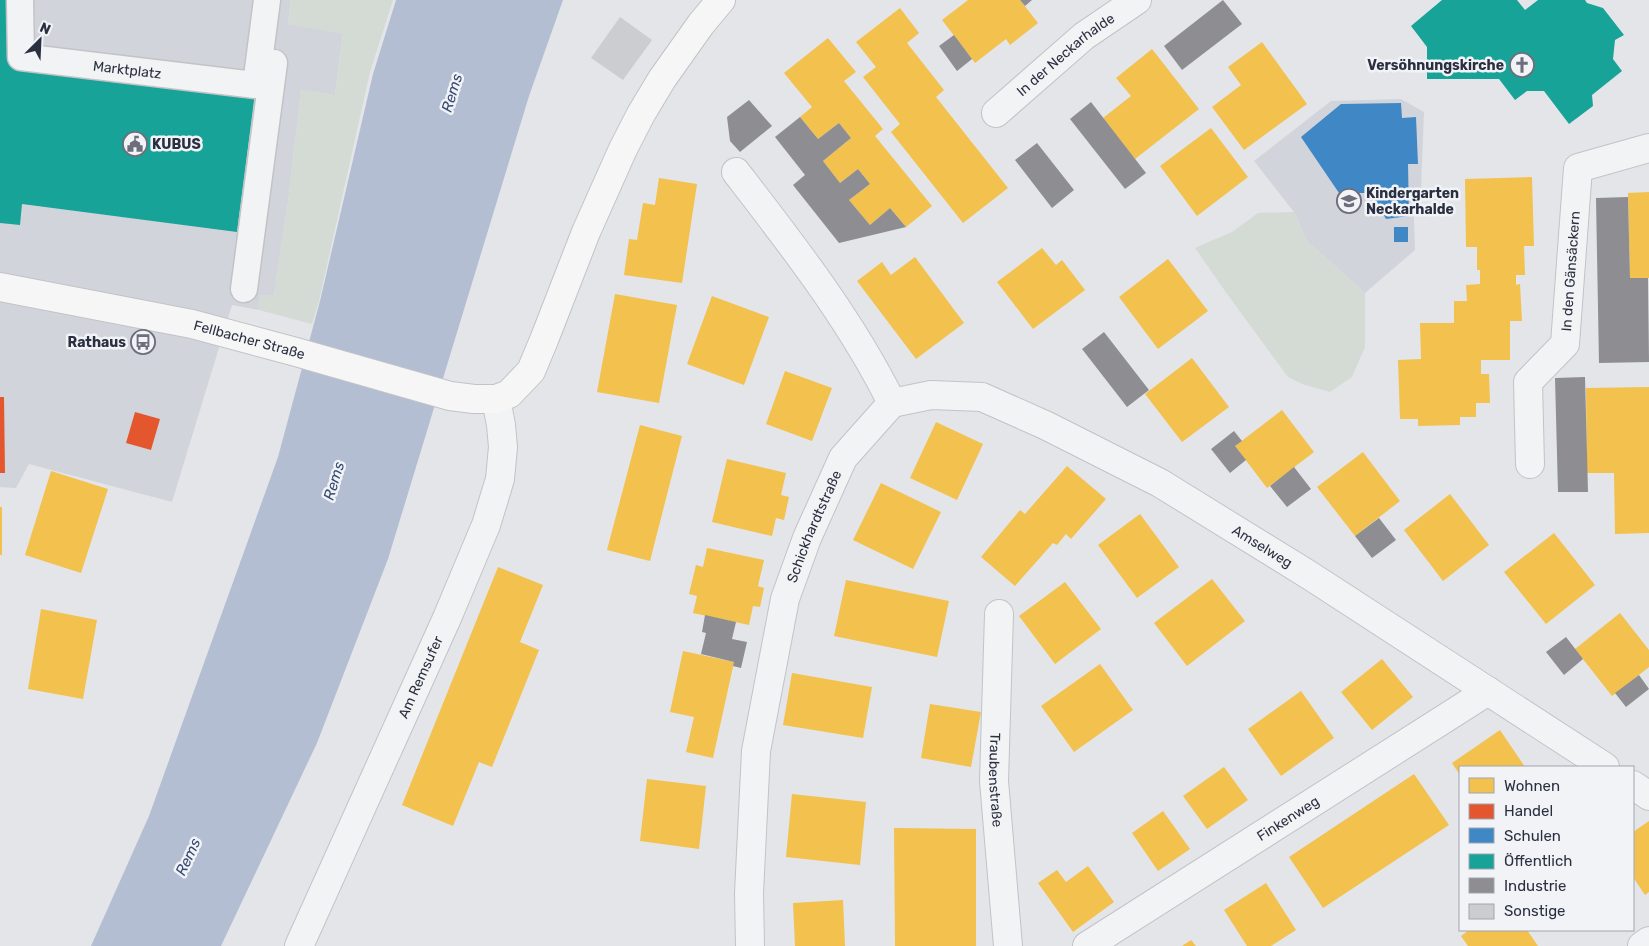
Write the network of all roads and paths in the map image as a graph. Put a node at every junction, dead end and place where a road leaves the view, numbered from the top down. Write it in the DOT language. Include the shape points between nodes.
graph roads {
  1 [pos="20,0"];
  2 [pos="267,0"];
  3 [pos="280,0"];
  4 [pos="721,0"];
  5 [pos="1138,0"];
  6 [pos="268,52"];
  7 [pos="996,113"];
  8 [pos="1649,148"];
  9 [pos="736,172"];
  10 [pos="0,286"];
  11 [pos="244,288"];
  12 [pos="485,399"];
  13 [pos="892,403"];
  14 [pos="1530,464"];
  15 [pos="999,614"];
  16 [pos="1488,691"];
  17 [pos="1603,766"];
  18 [pos="1634,786"];
  19 [pos="1649,796"];
  20 [pos="1649,941"];
  21 [pos="299,946"];
  22 [pos="750,946"];
  23 [pos="1008,946"];
  24 [pos="1087,946"];
  25 [pos="1642,946"];
  1 -- 6 [label="street, Marktplatz" via="21,57 256,85"];
  2 -- 6 [label="street, Marktplatz"];
  3 -- 6 [label="street, Marktplatz" via="276,34"];
  4 -- 12 [label="main road" via="662,78 627,141 586,232 531,370 508,394"];
  5 -- 7 [label="street, In der Neckarhalde" via="1084,36"];
  6 -- 11 [label="street, Marktplatz"];
  8 -- 14 [label="street, In den Gänsäckern" via="1578,168 1565,344 1528,382"];
  9 -- 13 [label="street" via="854,335"];
  10 -- 12 [label="main road, Fellbacher Straße" via="159,317 450,396"];
  12 -- 21 [label="street, Am Remsufer" via="501,425 502,455 500,479 486,525"];
  13 -- 16 [label="street, Amselweg" via="931,395 982,397 1045,425 1160,483"];
  13 -- 22 [label="street, Schickhardtstraße" via="843,458 807,538 785,599 756,751 749,893"];
  15 -- 23 [label="street, Traubenstraße" via="994,781"];
  16 -- 17 [label="street, Amselweg"];
  16 -- 24 [label="street, Finkenweg"];
  18 -- 19 [label="street"];
  20 -- 25 [label="street"];
}
